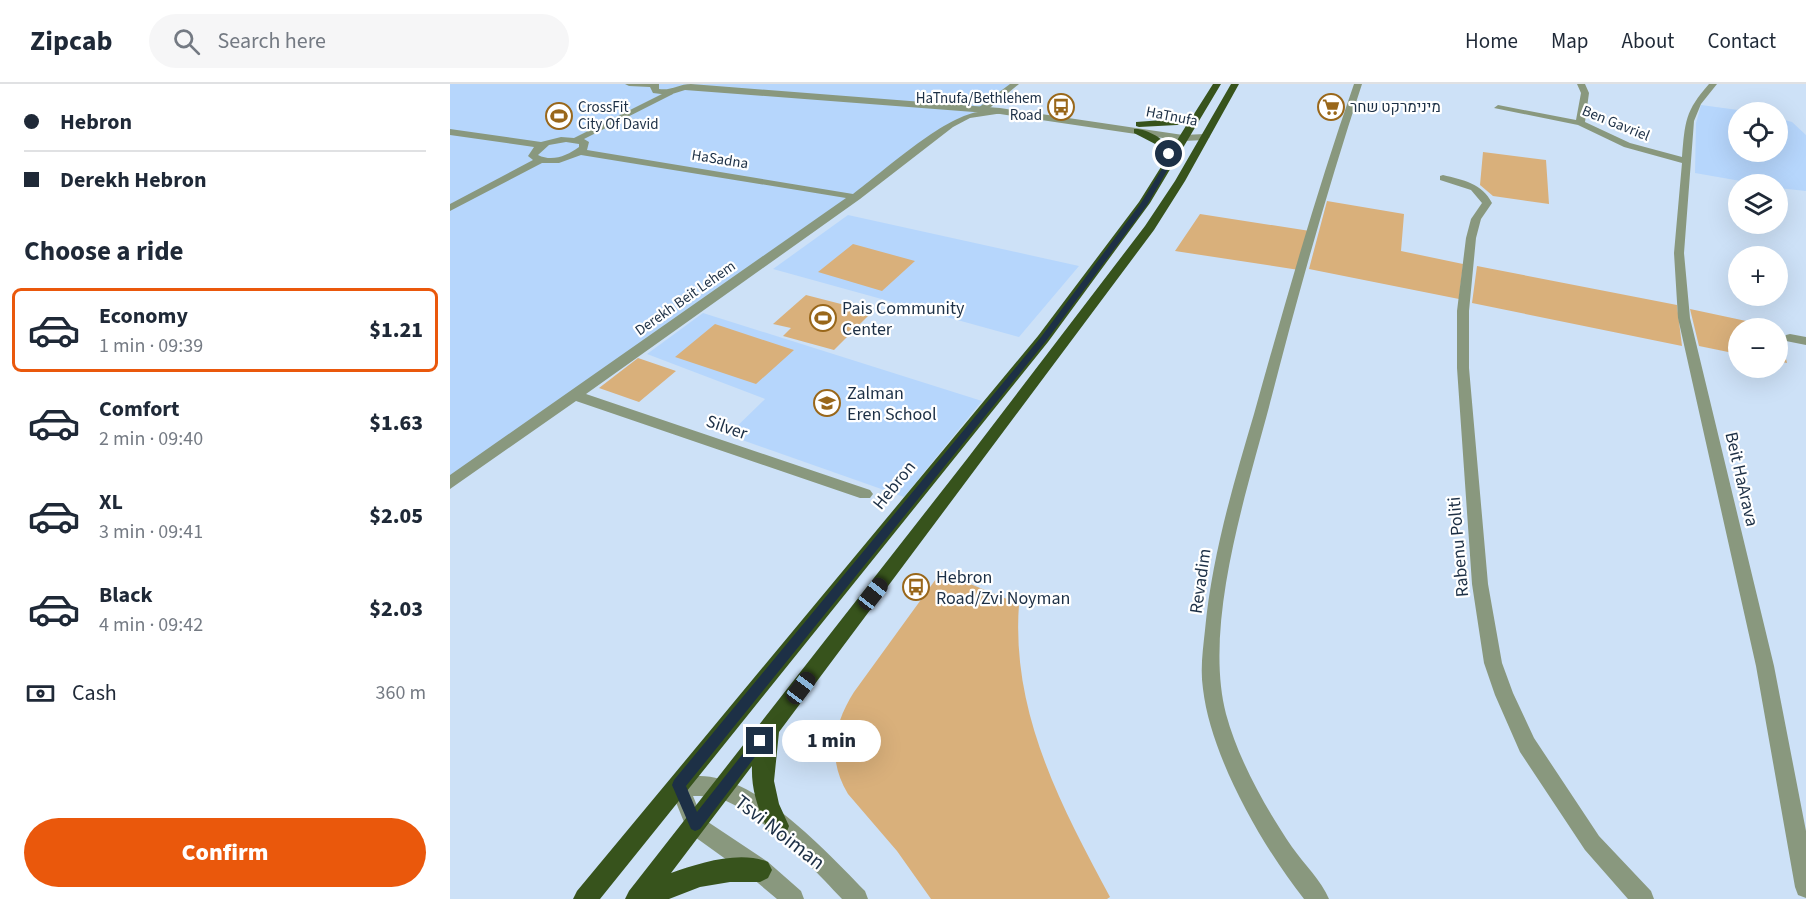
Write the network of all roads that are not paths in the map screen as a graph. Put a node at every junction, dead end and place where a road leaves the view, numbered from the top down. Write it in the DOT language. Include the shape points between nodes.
graph roads {
  1 [pos="628,84"];
  2 [pos="1006,84"];
  3 [pos="1015,84"];
  4 [pos="1217,84"];
  5 [pos="1235,84"];
  6 [pos="1358,84"];
  7 [pos="1581,84"];
  8 [pos="1713,84"];
  9 [pos="685,86"];
  10 [pos="657,87"];
  11 [pos="670,92"];
  12 [pos="644,104"];
  13 [pos="1498,108"];
  14 [pos="981,110"];
  15 [pos="1000,111"];
  16 [pos="1196,116"];
  17 [pos="1580,123"];
  18 [pos="1138,128"];
  19 [pos="450,132"];
  20 [pos="1185,135"];
  21 [pos="1205,137"];
  22 [pos="578,139"];
  23 [pos="542,145"];
  24 [pos="580,152"];
  25 [pos="1171,159"];
  26 [pos="541,160"];
  27 [pos="1686,162"];
  28 [pos="1443,178"];
  29 [pos="856,197"];
  30 [pos="450,208"];
  31 [pos="1790,338"];
  32 [pos="1806,341"];
  33 [pos="576,396"];
  34 [pos="450,483"];
  35 [pos="865,494"];
  36 [pos="772,725"];
  37 [pos="679,785"];
  38 [pos="723,789"];
  39 [pos="695,825"];
  40 [pos="778,826"];
  41 [pos="760,870"];
  42 [pos="1806,887"];
  43 [pos="585,899"];
  44 [pos="637,899"];
  45 [pos="646,899"];
  46 [pos="793,899"];
  47 [pos="857,899"];
  48 [pos="1318,899"];
  49 [pos="1643,899"];
  1 -- 10 [label="street"];
  2 -- 14 [label="street" via="985,98"];
  3 -- 14 [label="street"];
  4 -- 16 [label="highway, Hebron"];
  5 -- 21 [label="highway"];
  6 -- 48 [label="street, Revadim" via="1304,252 1226,541 1214,615 1211,672 1222,726 1244,781 1272,834"];
  7 -- 17 [label="street" via="1585,93"];
  8 -- 27 [label="street, Beit HaArava" via="1693,110"];
  9 -- 11 [label="street"];
  9 -- 14 [label="street, HaTnufa"];
  10 -- 11 [label="street"];
  10 -- 12 [label="street"];
  11 -- 12 [label="street"];
  12 -- 22 [label="street"];
  13 -- 17 [label="street, Ben Gavriel"];
  14 -- 15 [label="street, HaTnufa"];
  15 -- 18 [label="street, HaTnufa"];
  15 -- 29 [label="street, Derekh Beit Lehem" via="960,118"];
  16 -- 18 [label="highway"];
  16 -- 20 [label="highway, Hebron"];
  17 -- 27 [label="street, Ben Gavriel" via="1627,145"];
  18 -- 20 [label="street, HaTnufa"];
  18 -- 25 [label="highway" via="1163,144"];
  19 -- 23 [label="street"];
  20 -- 21 [label="street, HaTnufa"];
  20 -- 25 [label="highway, Hebron"];
  21 -- 36 [label="highway" via="1150,228"];
  22 -- 23 [label="street"];
  22 -- 24 [label="street" via="585,145"];
  23 -- 26 [label="street" via="533,156"];
  24 -- 26 [label="street" via="566,158"];
  24 -- 29 [label="street, HaSadna"];
  25 -- 37 [label="highway, Hebron" via="1108,255 1043,339"];
  26 -- 30 [label="street"];
  27 -- 42 [label="street, Beit HaArava" via="1679,253 1684,318 1765,666"];
  28 -- 49 [label="street, Rabenu Politi" via="1475,188 1487,203 1476,219 1471,238 1463,311 1463,368 1480,584 1493,663 1527,745 1592,843"];
  29 -- 33 [label="street, Derekh Beit Lehem"];
  31 -- 32 [label="street"];
  33 -- 34 [label="street, Derekh Beit Lehem"];
  33 -- 35 [label="street, Silver"];
  36 -- 38 [label="highway"];
  36 -- 40 [label="highway" via="762,775 766,799"];
  37 -- 38 [label="street, Tsvi Noiman"];
  37 -- 39 [label="street"];
  37 -- 43 [label="highway, Hebron"];
  38 -- 39 [label="highway"];
  38 -- 40 [label="street, Tsvi Noiman"];
  39 -- 41 [label="street"];
  39 -- 44 [label="highway"];
  40 -- 47 [label="street, Tsvi Noiman" via="803,845"];
  41 -- 45 [label="highway" via="709,873 673,884"];
  41 -- 46 [label="street"];
}
